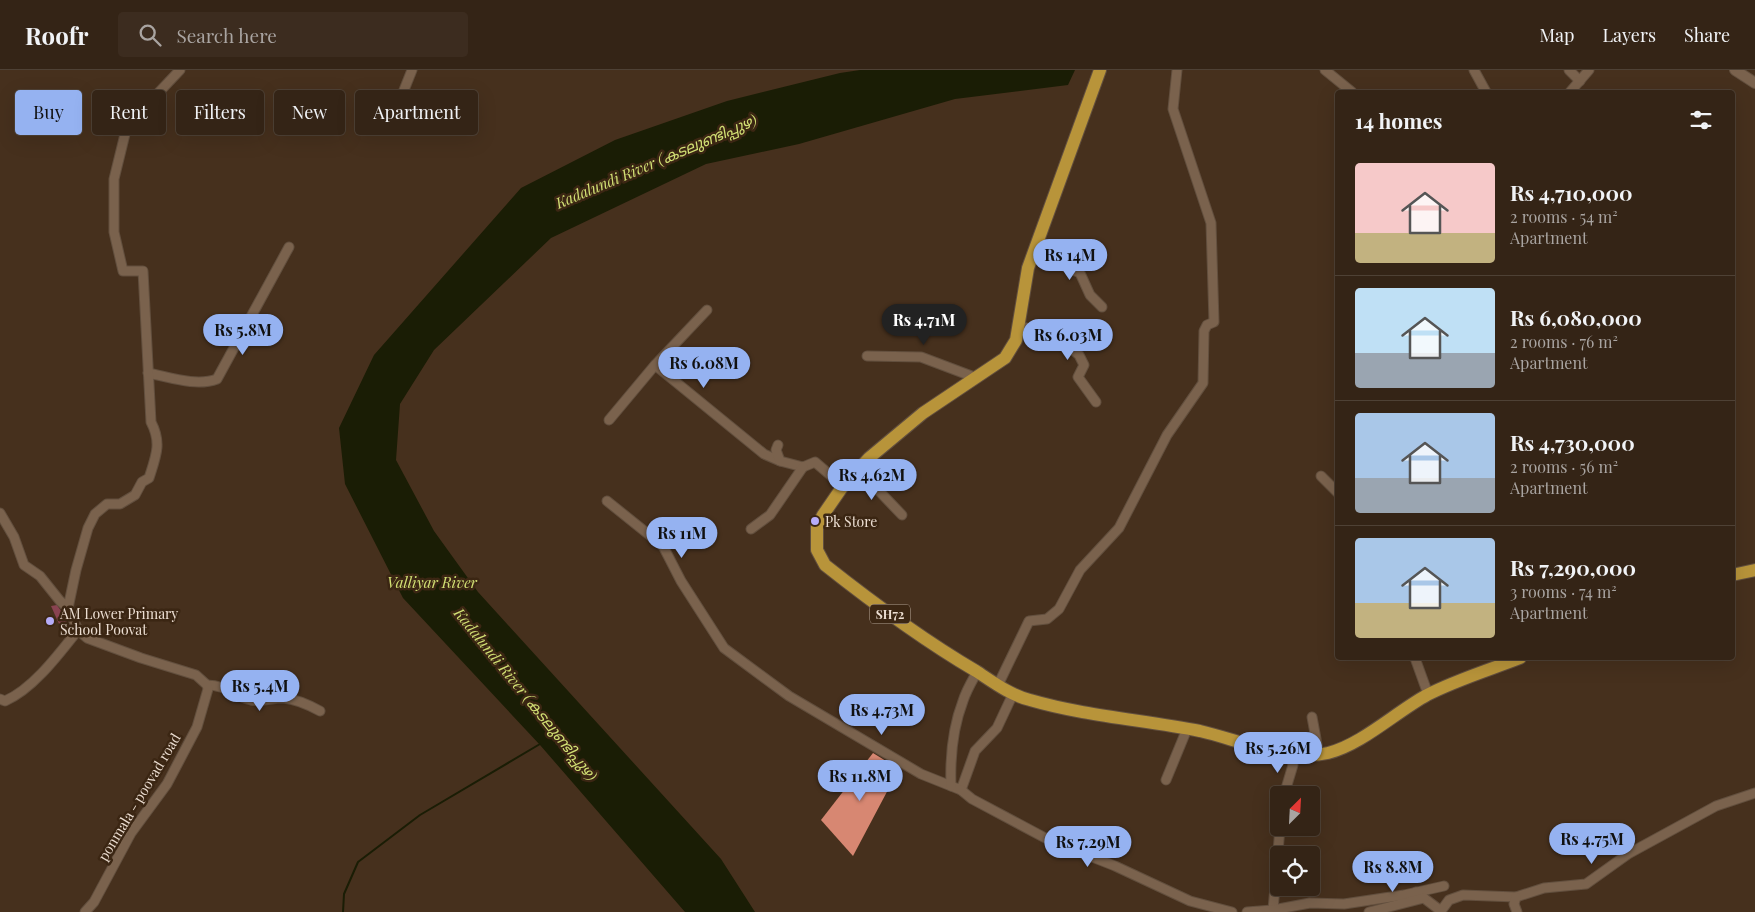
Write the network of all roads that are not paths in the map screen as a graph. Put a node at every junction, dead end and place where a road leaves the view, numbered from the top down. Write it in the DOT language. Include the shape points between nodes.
graph roads {
  1 [pos="180,70"];
  2 [pos="412,70"];
  3 [pos="1100,70"];
  4 [pos="1177,70"];
  5 [pos="1326,70"];
  6 [pos="1474,70"];
  7 [pos="1569,70"];
  8 [pos="1589,70"];
  9 [pos="1735,70"];
  10 [pos="1580,81"];
  11 [pos="1755,82"];
  12 [pos="404,90"];
  13 [pos="1350,90"];
  14 [pos="1485,90"];
  15 [pos="1572,90"];
  16 [pos="289,247"];
  17 [pos="1033,253"];
  18 [pos="1102,307"];
  19 [pos="707,310"];
  20 [pos="1019,325"];
  21 [pos="867,356"];
  22 [pos="655,365"];
  23 [pos="148,373"];
  24 [pos="974,378"];
  25 [pos="1096,402"];
  26 [pos="609,420"];
  27 [pos="778,445"];
  28 [pos="780,461"];
  29 [pos="803,467"];
  30 [pos="859,470"];
  31 [pos="1321,476"];
  32 [pos="843,486"];
  33 [pos="1335,490"];
  34 [pos="606,501"];
  35 [pos="0,513"];
  36 [pos="902,515"];
  37 [pos="751,529"];
  38 [pos="1755,570"];
  39 [pos="1735,574"];
  40 [pos="68,608"];
  41 [pos="78,630"];
  42 [pos="1416,660"];
  43 [pos="1515,660"];
  44 [pos="977,672"];
  45 [pos="207,684"];
  46 [pos="998,685"];
  47 [pos="1013,694"];
  48 [pos="1428,694"];
  49 [pos="0,699"];
  50 [pos="320,711"];
  51 [pos="1312,717"];
  52 [pos="1186,729"];
  53 [pos="1290,754"];
  54 [pos="1319,754"];
  55 [pos="1166,780"];
  56 [pos="951,786"];
  57 [pos="1287,786"];
  58 [pos="961,790"];
  59 [pos="1755,793"];
  60 [pos="1279,836"];
  61 [pos="1444,886"];
  62 [pos="1420,895"];
  63 [pos="1516,897"];
  64 [pos="1210,909"];
  65 [pos="1273,910"];
  66 [pos="85,912"];
  67 [pos="1232,912"];
  68 [pos="1247,912"];
  69 [pos="1369,912"];
  70 [pos="1517,912"];
  1 -- 23 [label="street" via="127,126 114,179 114,232 123,271 143,271"];
  2 -- 12 [label="street"];
  3 -- 17 [label="main road, SH72"];
  4 -- 46 [label="street" via="1173,109 1212,223 1214,322 1206,325 1204,330 1203,383 1167,435 1119,528 1080,570 1059,609 1047,619 1029,621"];
  5 -- 13 [label="street"];
  6 -- 14 [label="street"];
  7 -- 10 [label="street"];
  8 -- 10 [label="street"];
  9 -- 11 [label="street"];
  10 -- 15 [label="street"];
  16 -- 23 [label="street" via="217,379 198,382"];
  17 -- 18 [label="street" via="1080,272 1090,295"];
  17 -- 20 [label="main road, SH72"];
  19 -- 22 [label="street"];
  20 -- 24 [label="main road, SH72" via="1016,340 1004,358"];
  20 -- 25 [label="street" via="1079,355 1084,365 1078,377"];
  21 -- 24 [label="street" via="921,357"];
  22 -- 26 [label="street"];
  22 -- 28 [label="street" via="764,454"];
  23 -- 40 [label="street" via="151,422 158,434 149,478 142,482 135,495 120,504 107,504 95,514 88,528"];
  24 -- 30 [label="main road, SH72" via="892,437"];
  27 -- 28 [label="street" via="776,450"];
  28 -- 29 [label="street"];
  29 -- 32 [label="street" via="815,462"];
  29 -- 37 [label="street" via="770,515"];
  30 -- 32 [label="main road, SH72"];
  30 -- 36 [label="street"];
  31 -- 33 [label="street"];
  32 -- 44 [label="main road, SH72" via="817,527 817,550 825,565 942,651"];
  34 -- 56 [label="street" via="663,546 681,581 724,648 789,696 921,774"];
  35 -- 40 [label="street" via="14,537 24,565 40,576"];
  38 -- 39 [label="main road"];
  40 -- 41 [label="street"];
  41 -- 45 [label="street" via="87,638 196,675"];
  41 -- 49 [label="street" via="56,658 21,691 5,701"];
  42 -- 48 [label="street"];
  43 -- 48 [label="main road, SH72"];
  44 -- 46 [label="main road, SH72"];
  44 -- 56 [label="street" via="963,700 956,729 950,765"];
  45 -- 50 [label="street" via="226,688 250,700 284,698"];
  45 -- 66 [label="street, ponmala - poovad road" via="206,702 197,727 158,798 131,833 94,902"];
  46 -- 47 [label="main road, SH72"];
  47 -- 52 [label="main road, SH72" via="1074,709"];
  47 -- 58 [label="street" via="997,728 975,751"];
  48 -- 54 [label="main road, SH72" via="1353,742"];
  51 -- 54 [label="street"];
  52 -- 53 [label="main road, SH72"];
  52 -- 55 [label="street"];
  53 -- 54 [label="main road, SH72"];
  53 -- 57 [label="street" via="1293,765"];
  56 -- 58 [label="street"];
  58 -- 64 [label="street" via="1049,840"];
  59 -- 63 [label="street" via="1716,806 1628,854 1586,884 1544,888"];
  60 -- 65 [label="street"];
  61 -- 62 [label="street"];
  62 -- 63 [label="street" via="1441,911 1449,900 1463,895"];
  62 -- 65 [label="street" via="1344,904 1310,903"];
  62 -- 69 [label="street"];
  63 -- 70 [label="street"];
  64 -- 67 [label="street"];
  65 -- 68 [label="street"];
}
